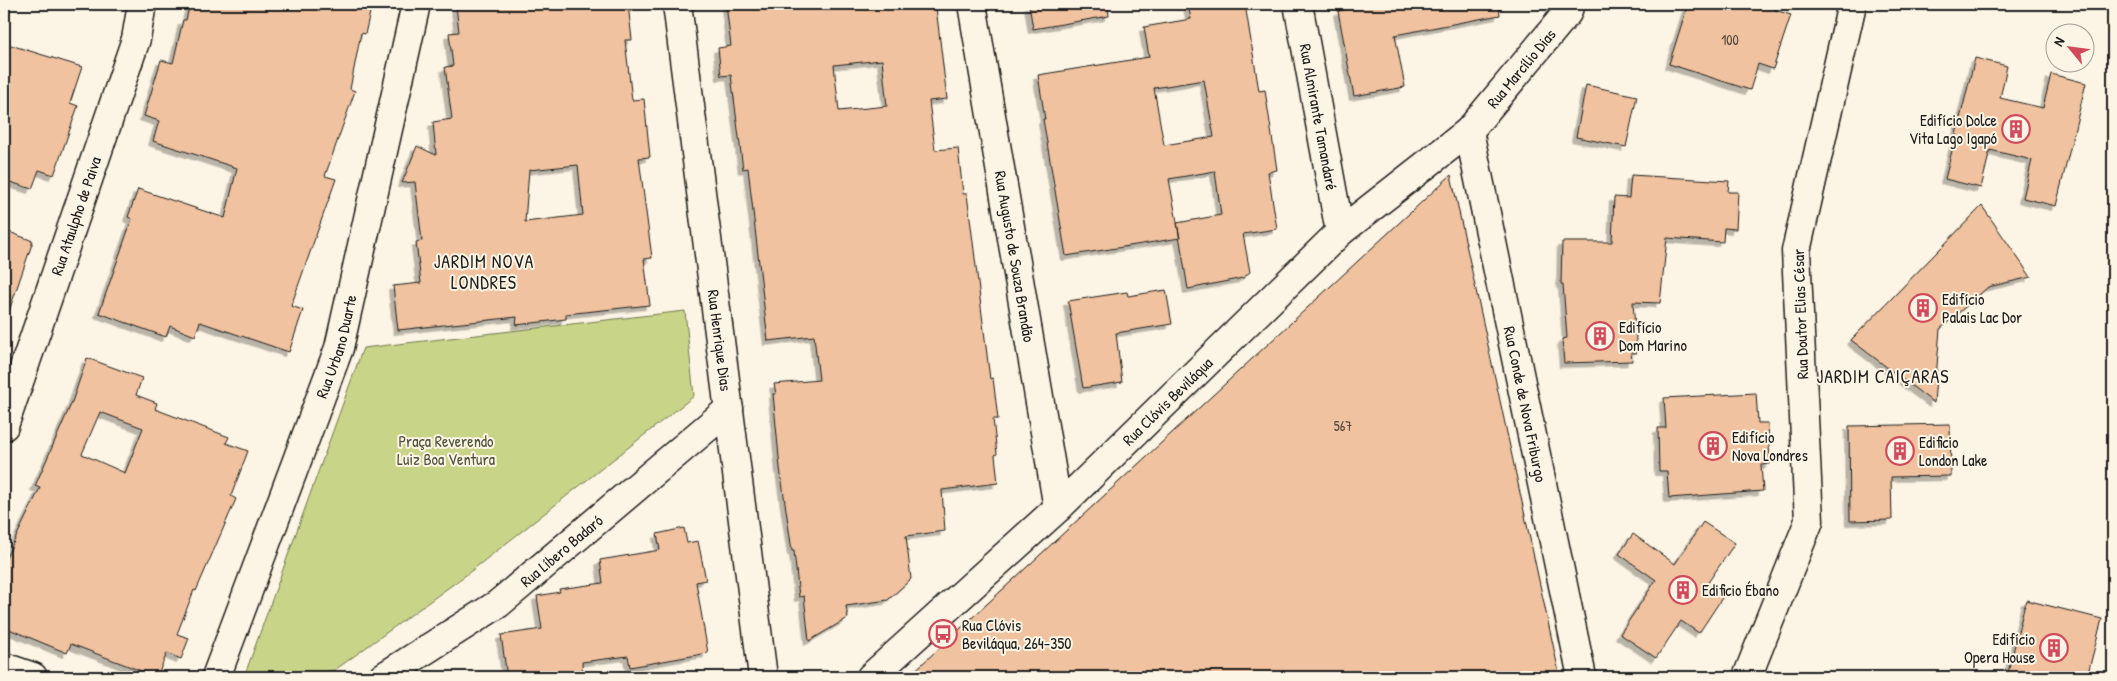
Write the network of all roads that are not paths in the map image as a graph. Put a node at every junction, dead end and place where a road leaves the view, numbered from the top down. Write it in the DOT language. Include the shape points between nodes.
graph roads {
  1 [pos="142,4"];
  2 [pos="416,4"];
  3 [pos="677,4"];
  4 [pos="972,4"];
  5 [pos="1298,4"];
  6 [pos="1570,4"];
  7 [pos="1852,4"];
  8 [pos="1469,131"];
  9 [pos="1340,232"];
  10 [pos="729,409"];
  11 [pos="4,426"];
  12 [pos="1058,508"];
  13 [pos="4,667"];
  14 [pos="33,677"];
  15 [pos="216,677"];
  16 [pos="382,677"];
  17 [pos="763,677"];
  18 [pos="871,677"];
  19 [pos="1582,677"];
  20 [pos="1747,677"];
  1 -- 11 [label="street, Rua Ataulpho de Paiva" via="136,39"];
  2 -- 15 [label="street, Rua Urbano Duarte" via="339,348"];
  3 -- 10 [label="street, Rua Henrique Dias"];
  4 -- 12 [label="street, Rua Augusto de Souza Brandão"];
  5 -- 9 [label="street, Rua Almirante Tamandaré"];
  6 -- 8 [label="street, Rua Marcílio Dias" via="1567,13"];
  7 -- 20 [label="street, Rua Doutor Elias César" via="1796,251 1809,521"];
  8 -- 9 [label="street, Rua Clóvis Beviláqua"];
  8 -- 19 [label="street, Rua Conde de Nova Friburgo"];
  9 -- 12 [label="street, Rua Clóvis Beviláqua"];
  10 -- 16 [label="street, Rua Líbero Badaró" via="498,604"];
  10 -- 17 [label="street, Rua Henrique Dias"];
  12 -- 18 [label="street, Rua Clóvis Beviláqua"];
  13 -- 14 [label="street"];
}
